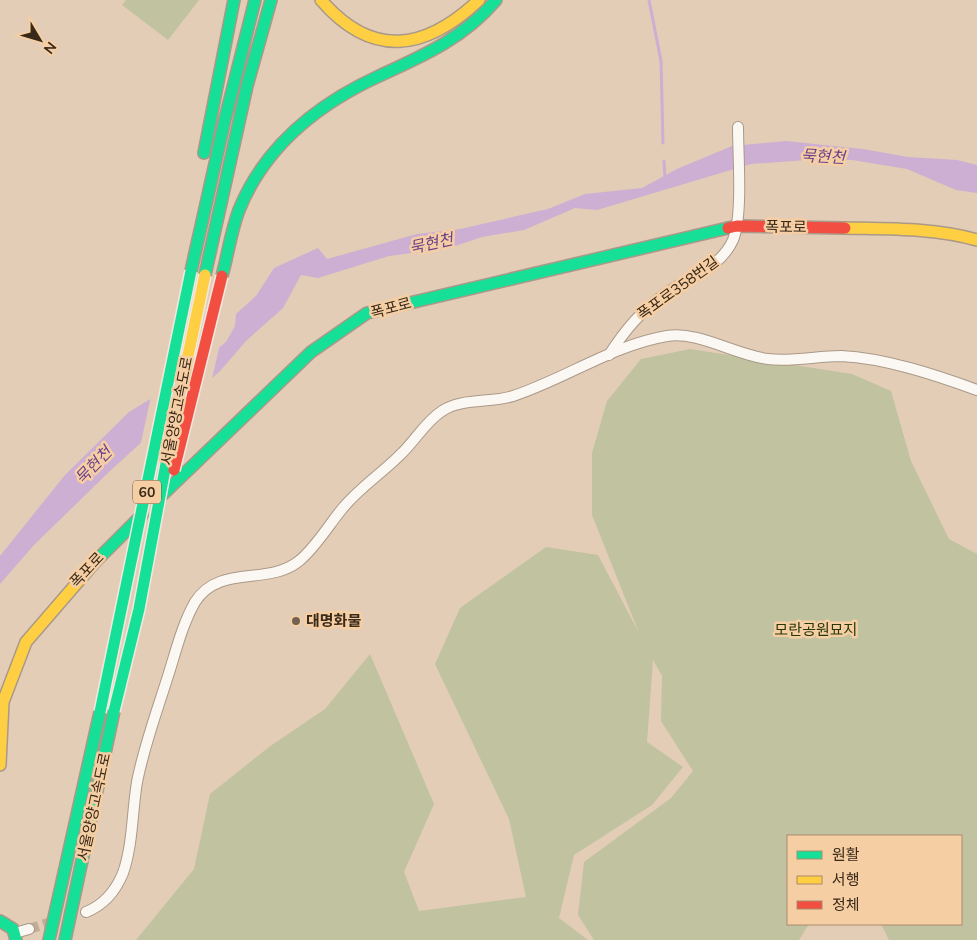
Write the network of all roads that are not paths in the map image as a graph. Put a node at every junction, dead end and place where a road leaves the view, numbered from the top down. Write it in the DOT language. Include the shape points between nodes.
graph roads {
  1 [pos="234,0"];
  2 [pos="255,0"];
  3 [pos="271,0"];
  4 [pos="321,0"];
  5 [pos="479,0"];
  6 [pos="496,0"];
  7 [pos="738,127"];
  8 [pos="202,163"];
  9 [pos="199,182"];
  10 [pos="737,226"];
  11 [pos="977,240"];
  12 [pos="187,270"];
  13 [pos="609,355"];
  14 [pos="182,386"];
  15 [pos="977,390"];
  16 [pos="176,413"];
  17 [pos="140,609"];
  18 [pos="0,765"];
  19 [pos="86,912"];
  20 [pos="0,921"];
  21 [pos="30,929"];
  22 [pos="15,936"];
  23 [pos="50,940"];
  24 [pos="65,940"];
  1 -- 8 [label="main road"];
  2 -- 12 [label="main road, 서울양양고속도로 / 60"];
  3 -- 14 [label="main road, 서울양양고속도로, bridge" via="247,86"];
  4 -- 5 [label="main road" via="342,24 355,33 396,42 435,33 465,15"];
  6 -- 17 [label="main road, bridge" via="474,24 447,45 347,92 313,113 277,146 262,168 240,209"];
  7 -- 10 [label="street, 폭포로358번길"];
  9 -- 12 [label="main road"];
  10 -- 11 [label="main road, 폭포로" via="897,229 959,235"];
  10 -- 13 [label="street, 폭포로358번길" via="723,256 665,293 632,321"];
  10 -- 18 [label="main road, 폭포로" via="367,313 311,352 78,578 26,642 3,702"];
  12 -- 23 [label="main road, 서울양양고속도로 / 60, bridge" via="137,543"];
  13 -- 15 [label="street" via="645,342 679,336 770,359 838,356 883,362"];
  13 -- 19 [label="street" via="515,396 448,407 434,417 402,454 360,490 302,559 281,572 228,579 204,591 186,621 150,734 138,781 123,872 104,902"];
  16 -- 17 [label="main road, 서울양양고속도로 / 60, bridge"];
  17 -- 24 [label="main road, 서울양양고속도로 / 60, bridge" via="114,711"];
  20 -- 22 [label="main road" via="9,924"];
  21 -- 22 [label="street"];
}
